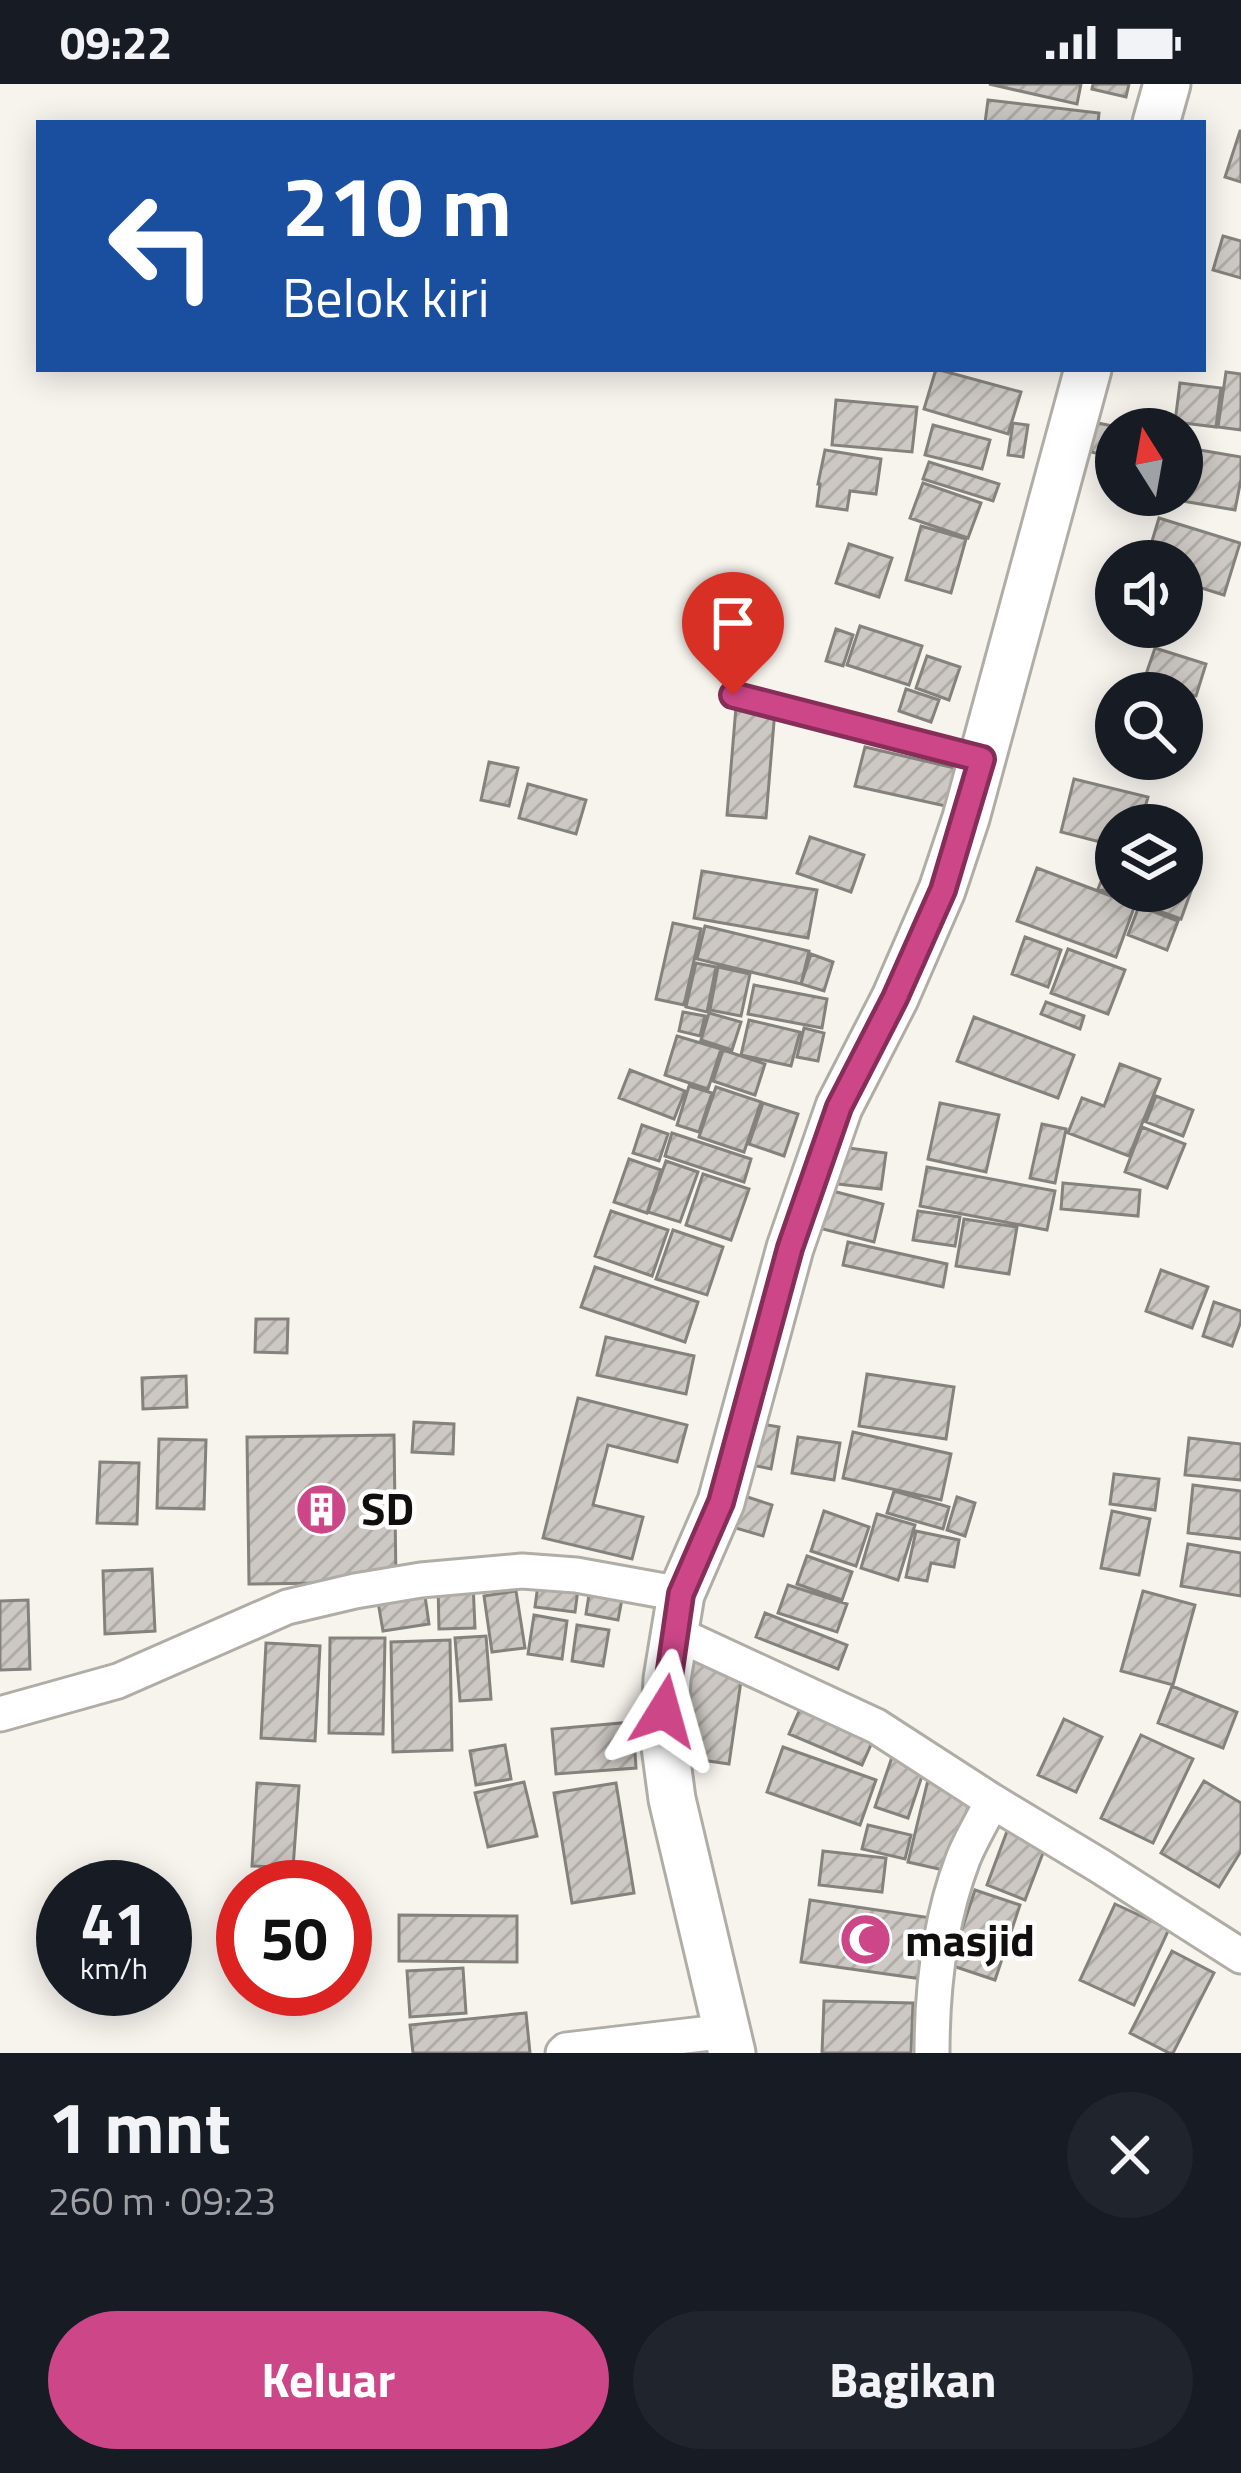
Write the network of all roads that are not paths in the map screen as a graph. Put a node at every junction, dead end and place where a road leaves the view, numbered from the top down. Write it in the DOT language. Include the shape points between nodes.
graph roads {
  1 [pos="1167,84"];
  2 [pos="1157,120"];
  3 [pos="1087,372"];
  4 [pos="733,695"];
  5 [pos="982,759"];
  6 [pos="678,1614"];
  7 [pos="0,1714"];
  8 [pos="992,1801"];
  9 [pos="1241,1957"];
  10 [pos="730,2042"];
  11 [pos="562,2053"];
  12 [pos="932,2053"];
  1 -- 2 [label="main road"];
  3 -- 5 [label="main road"];
  4 -- 5 [label="lane"];
  5 -- 6 [label="main road" via="943,890 839,1107 790,1248 721,1502"];
  6 -- 7 [label="street" via="576,1575 421,1580 287,1607 118,1681"];
  6 -- 8 [label="street"];
  6 -- 10 [label="main road" via="664,1739"];
  8 -- 9 [label="street"];
  8 -- 12 [label="street" via="945,1919"];
  10 -- 11 [label="street"];
}
